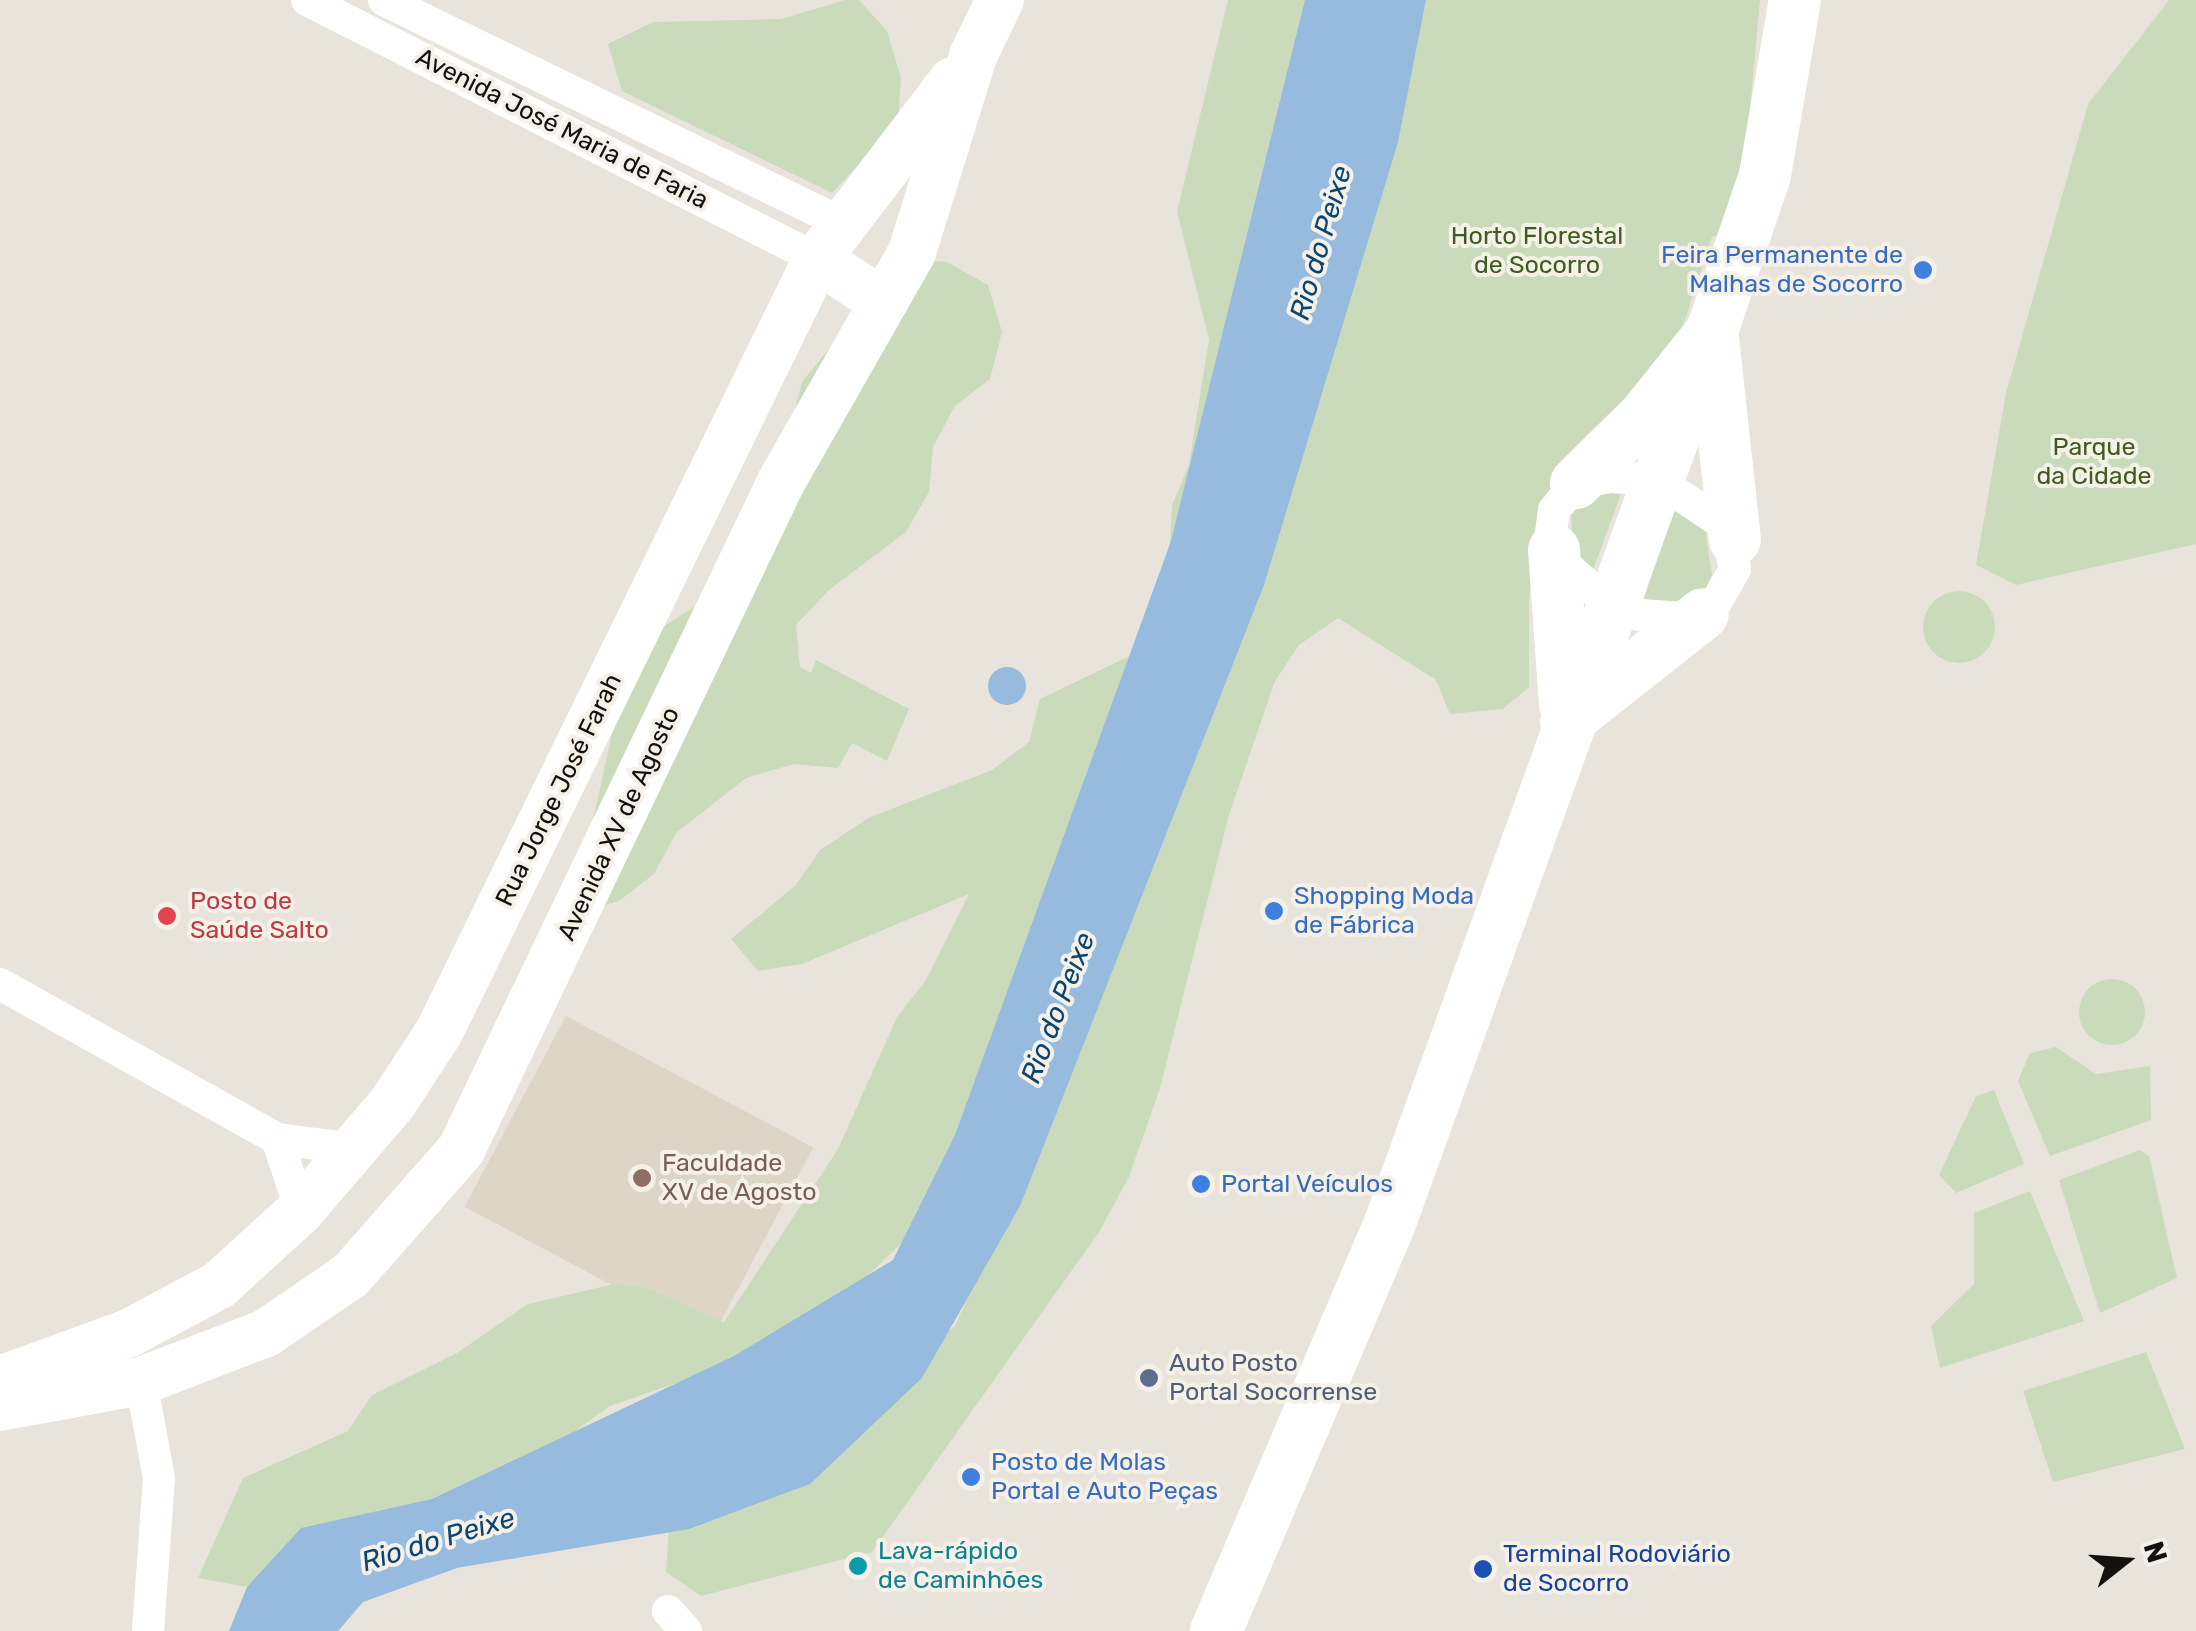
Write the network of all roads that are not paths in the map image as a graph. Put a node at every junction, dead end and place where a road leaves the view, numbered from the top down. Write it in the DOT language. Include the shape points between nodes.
graph roads {
  1 [pos="307,0"];
  2 [pos="384,0"];
  3 [pos="1000,0"];
  4 [pos="1795,0"];
  5 [pos="972,56"];
  6 [pos="830,241"];
  7 [pos="912,252"];
  8 [pos="882,302"];
  9 [pos="1712,331"];
  10 [pos="1657,480"];
  11 [pos="1576,482"];
  12 [pos="1735,540"];
  13 [pos="1554,550"];
  14 [pos="1611,606"];
  15 [pos="1703,614"];
  16 [pos="1566,722"];
  17 [pos="0,984"];
  18 [pos="278,1140"];
  19 [pos="356,1149"];
  20 [pos="301,1210"];
  21 [pos="129,1333"];
  22 [pos="0,1380"];
  23 [pos="141,1382"];
  24 [pos="0,1407"];
  25 [pos="1228,1619"];
  26 [pos="148,1631"];
  1 -- 6 [label="street, Avenida José Maria de Faria"];
  2 -- 6 [label="street, Avenida José Maria de Faria"];
  3 -- 5 [label="street, Avenida XV de Agosto"];
  4 -- 9 [label="main road" via="1766,174"];
  5 -- 6 [label="street, Rua Jorge José Farah"];
  5 -- 7 [label="street, Avenida XV de Agosto"];
  6 -- 7 [label="street" via="875,228"];
  6 -- 8 [label="street"];
  6 -- 19 [label="street, Rua Jorge José Farah" via="439,1032"];
  7 -- 8 [label="street, Avenida XV de Agosto"];
  8 -- 23 [label="street, Avenida XV de Agosto" via="781,482 461,1150 395,1231 312,1306 248,1342"];
  9 -- 10 [label="main road"];
  9 -- 11 [label="main road" via="1644,416"];
  9 -- 12 [label="main road"];
  10 -- 11 [label="street"];
  10 -- 12 [label="street" via="1712,512"];
  10 -- 14 [label="main road"];
  11 -- 13 [label="street" via="1554,510"];
  12 -- 15 [label="street" via="1729,587"];
  13 -- 14 [label="street"];
  13 -- 16 [label="main road"];
  14 -- 15 [label="street" via="1664,619"];
  14 -- 16 [label="main road"];
  15 -- 16 [label="main road"];
  16 -- 25 [label="main road" via="1390,1223"];
  17 -- 18 [label="street"];
  18 -- 19 [label="street"];
  18 -- 20 [label="street"];
  19 -- 20 [label="street, Rua Jorge José Farah"];
  20 -- 21 [label="street, Rua Jorge José Farah" via="220,1285"];
  21 -- 22 [label="street, Rua Jorge José Farah"];
  21 -- 23 [label="street"];
  23 -- 24 [label="street, Avenida XV de Agosto"];
  23 -- 26 [label="street" via="158,1478"];
}
